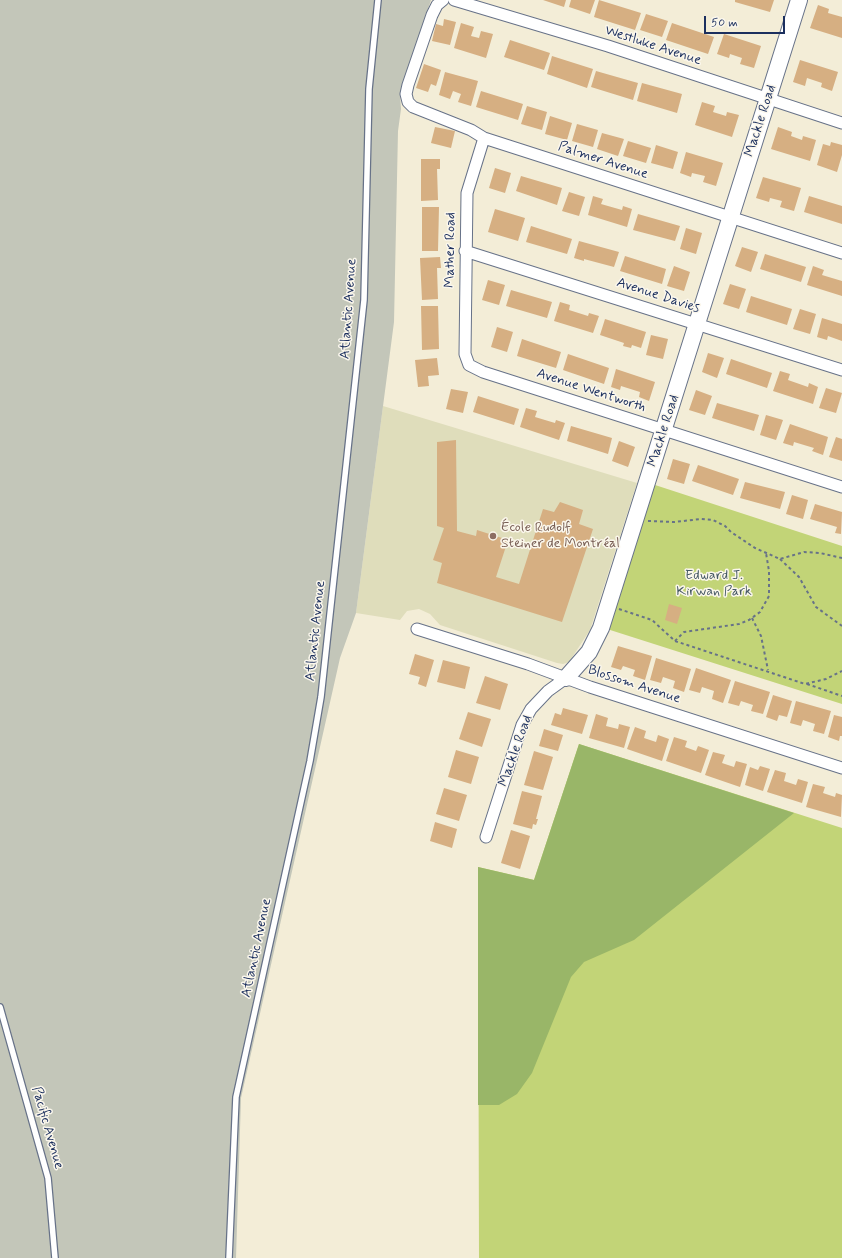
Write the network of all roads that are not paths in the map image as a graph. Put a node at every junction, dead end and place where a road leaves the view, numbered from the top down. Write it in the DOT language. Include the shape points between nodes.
graph roads {
  1 [pos="378,0"];
  2 [pos="443,0"];
  3 [pos="454,0"];
  4 [pos="800,0"];
  5 [pos="768,99"];
  6 [pos="842,123"];
  7 [pos="484,138"];
  8 [pos="730,218"];
  9 [pos="465,251"];
  10 [pos="842,253"];
  11 [pos="698,324"];
  12 [pos="469,365"];
  13 [pos="842,370"];
  14 [pos="664,430"];
  15 [pos="842,486"];
  16 [pos="418,629"];
  17 [pos="566,678"];
  18 [pos="842,768"];
  19 [pos="486,837"];
  20 [pos="0,1007"];
  21 [pos="55,1258"];
  22 [pos="229,1258"];
  1 -- 22 [label="lane, Atlantic Avenue" via="369,89 364,300 321,697 310,761 236,1098"];
  2 -- 7 [label="street, Palmer Avenue" via="432,15 406,94 408,102 421,112 471,130"];
  3 -- 5 [label="street, Westluke Avenue" via="608,46"];
  4 -- 5 [label="street, Mackle Road"];
  5 -- 6 [label="street, Westluke Avenue"];
  5 -- 8 [label="street, Mackle Road"];
  7 -- 8 [label="street, Palmer Avenue"];
  7 -- 9 [label="street, Mather Road" via="467,193"];
  8 -- 10 [label="street, Palmer Avenue"];
  8 -- 11 [label="street, Mackle Road"];
  9 -- 11 [label="street, Avenue Davies"];
  9 -- 12 [label="street, Mather Road" via="465,354"];
  11 -- 13 [label="street, Avenue Davies"];
  11 -- 14 [label="street, Mackle Road"];
  12 -- 14 [label="street, Avenue Wentworth" via="483,372"];
  14 -- 15 [label="street, Avenue Wentworth"];
  14 -- 17 [label="street, Mackle Road" via="601,628 589,652"];
  16 -- 17 [label="street, Blossom Avenue"];
  17 -- 18 [label="street, Blossom Avenue"];
  17 -- 19 [label="street, Mackle Road" via="548,691 531,709 522,725"];
  20 -- 21 [label="lane, Pacific Avenue" via="48,1178"];
}
